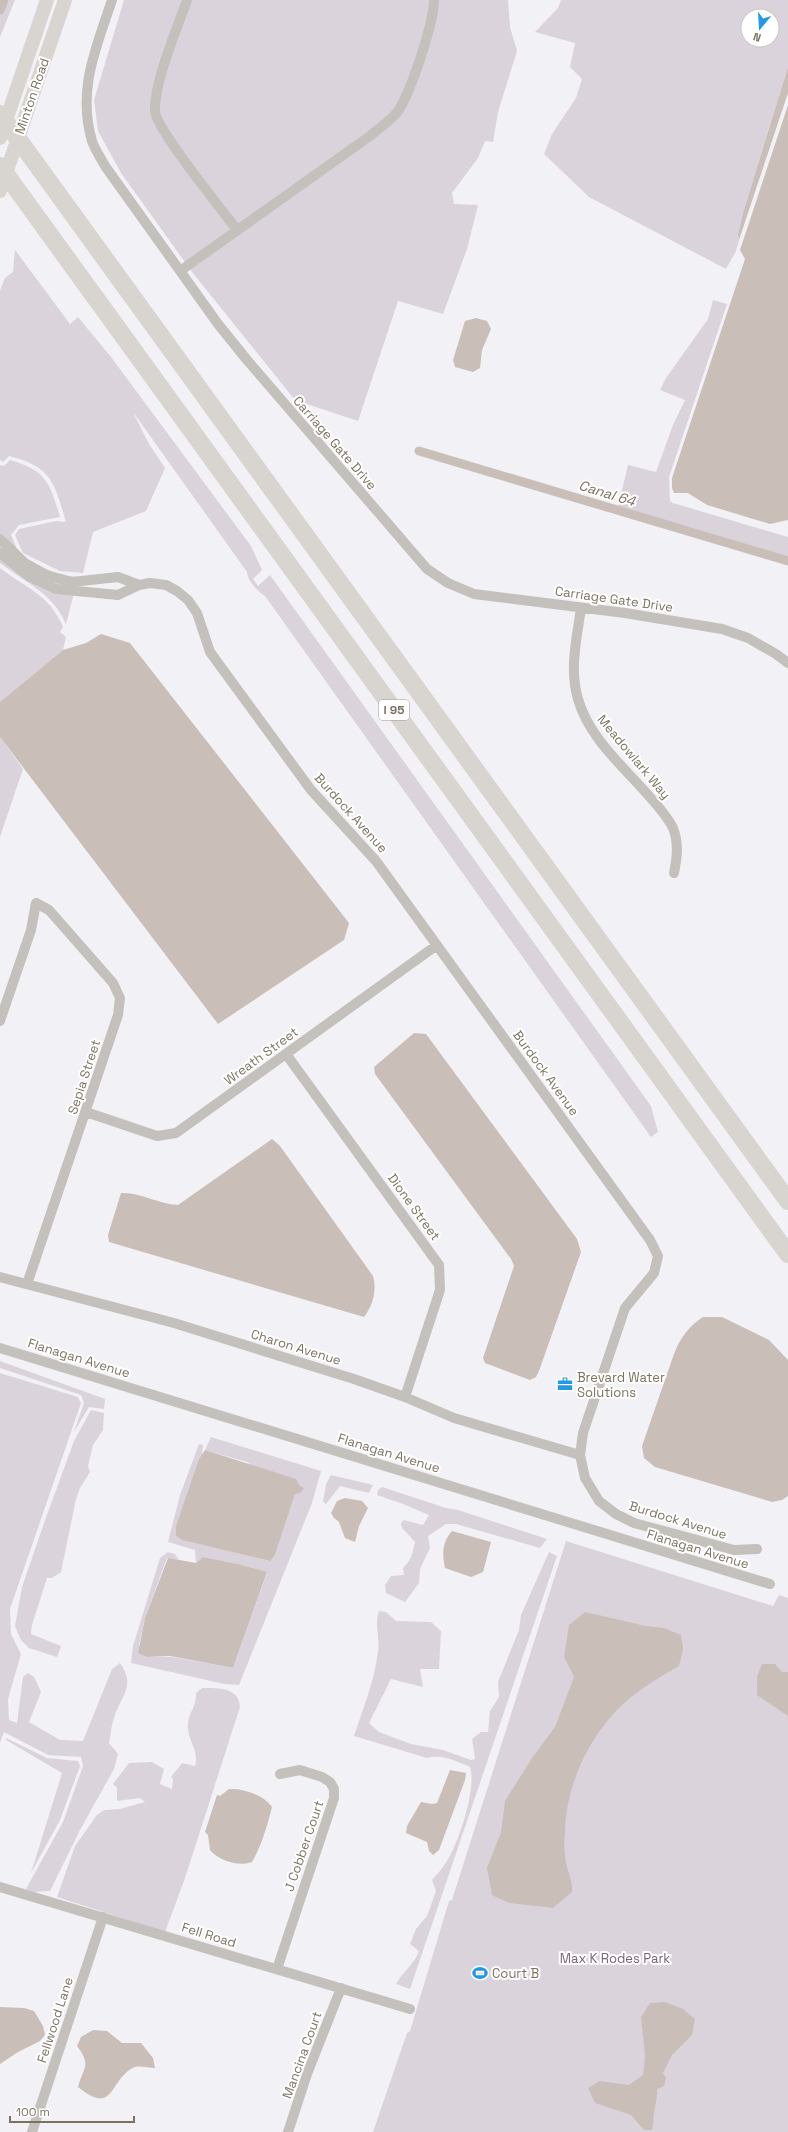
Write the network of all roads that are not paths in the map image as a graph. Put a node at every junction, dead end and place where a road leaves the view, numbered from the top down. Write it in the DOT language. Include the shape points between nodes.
graph roads {
  1 [pos="47,0"];
  2 [pos="65,0"];
  3 [pos="112,0"];
  4 [pos="187,0"];
  5 [pos="434,0"];
  6 [pos="0,114"];
  7 [pos="0,138"];
  8 [pos="0,166"];
  9 [pos="0,191"];
  10 [pos="237,230"];
  11 [pos="180,271"];
  12 [pos="0,539"];
  13 [pos="0,553"];
  14 [pos="33,573"];
  15 [pos="108,577"];
  16 [pos="76,581"];
  17 [pos="139,585"];
  18 [pos="78,592"];
  19 [pos="105,595"];
  20 [pos="581,608"];
  21 [pos="788,663"];
  22 [pos="674,873"];
  23 [pos="437,945"];
  24 [pos="0,1021"];
  25 [pos="286,1054"];
  26 [pos="86,1112"];
  27 [pos="788,1201"];
  28 [pos="788,1254"];
  29 [pos="0,1277"];
  30 [pos="27,1284"];
  31 [pos="0,1348"];
  32 [pos="405,1397"];
  33 [pos="580,1456"];
  34 [pos="757,1549"];
  35 [pos="770,1584"];
  36 [pos="280,1774"];
  37 [pos="0,1887"];
  38 [pos="103,1917"];
  39 [pos="277,1968"];
  40 [pos="341,1988"];
  41 [pos="410,2009"];
  42 [pos="32,2132"];
  43 [pos="288,2132"];
  1 -- 7 [label="main road, Minton Road"];
  2 -- 9 [label="main road, Minton Road"];
  3 -- 11 [label="street, Carriage Gate Drive" via="90,68 86,89 87,116 92,142 105,166"];
  4 -- 10 [label="street" via="157,90 155,112 163,131"];
  5 -- 10 [label="street" via="434,14 408,91 398,112 370,136"];
  6 -- 27 [label="highway, I 95"];
  8 -- 28 [label="highway, I 95"];
  10 -- 11 [label="street"];
  11 -- 20 [label="street, Carriage Gate Drive" via="247,360 427,569 448,583 474,594"];
  12 -- 14 [label="street, Burdock Avenue"];
  13 -- 14 [label="street, Burdock Avenue"];
  14 -- 16 [label="street, Burdock Avenue"];
  14 -- 18 [label="street, Burdock Avenue" via="56,589"];
  15 -- 16 [label="street, Burdock Avenue"];
  15 -- 17 [label="street, Burdock Avenue" via="118,577"];
  15 -- 19 [label="street"];
  16 -- 18 [label="street"];
  17 -- 19 [label="street, Burdock Avenue" via="118,594"];
  17 -- 23 [label="street, Burdock Avenue" via="166,585 188,600 197,613 210,652 311,790 376,861"];
  18 -- 19 [label="street, Burdock Avenue"];
  20 -- 21 [label="street, Carriage Gate Drive" via="722,629 748,638"];
  20 -- 22 [label="street, Meadowlark Way" via="573,664 577,698 585,719 598,738 662,812 673,829 677,845"];
  23 -- 25 [label="street, Wreath Street"];
  23 -- 33 [label="street, Burdock Avenue" via="650,1240 658,1256 654,1273 625,1308 583,1433"];
  24 -- 26 [label="street, Sepia Street" via="31,930 36,903 49,910 59,921 113,983 120,998 118,1016"];
  25 -- 26 [label="street, Wreath Street" via="176,1133 157,1136"];
  25 -- 32 [label="street, Dione Street" via="439,1265 440,1290"];
  26 -- 30 [label="street, Sepia Street"];
  29 -- 30 [label="street, Charon Avenue"];
  30 -- 32 [label="street, Charon Avenue" via="174,1323"];
  31 -- 35 [label="street, Flanagan Avenue"];
  32 -- 33 [label="street, Charon Avenue" via="454,1418"];
  33 -- 34 [label="street, Burdock Avenue" via="585,1478 599,1501 616,1514 634,1523 734,1550"];
  36 -- 39 [label="street, J Cobber Court" via="300,1770 322,1777 330,1782 334,1789 334,1798"];
  37 -- 38 [label="street, Fell Road"];
  38 -- 39 [label="street, Fell Road"];
  38 -- 42 [label="street, Fellwood Lane"];
  39 -- 40 [label="street, Fell Road"];
  40 -- 41 [label="street, Fell Road"];
  40 -- 43 [label="street, Mancina Court" via="307,2074"];
}
